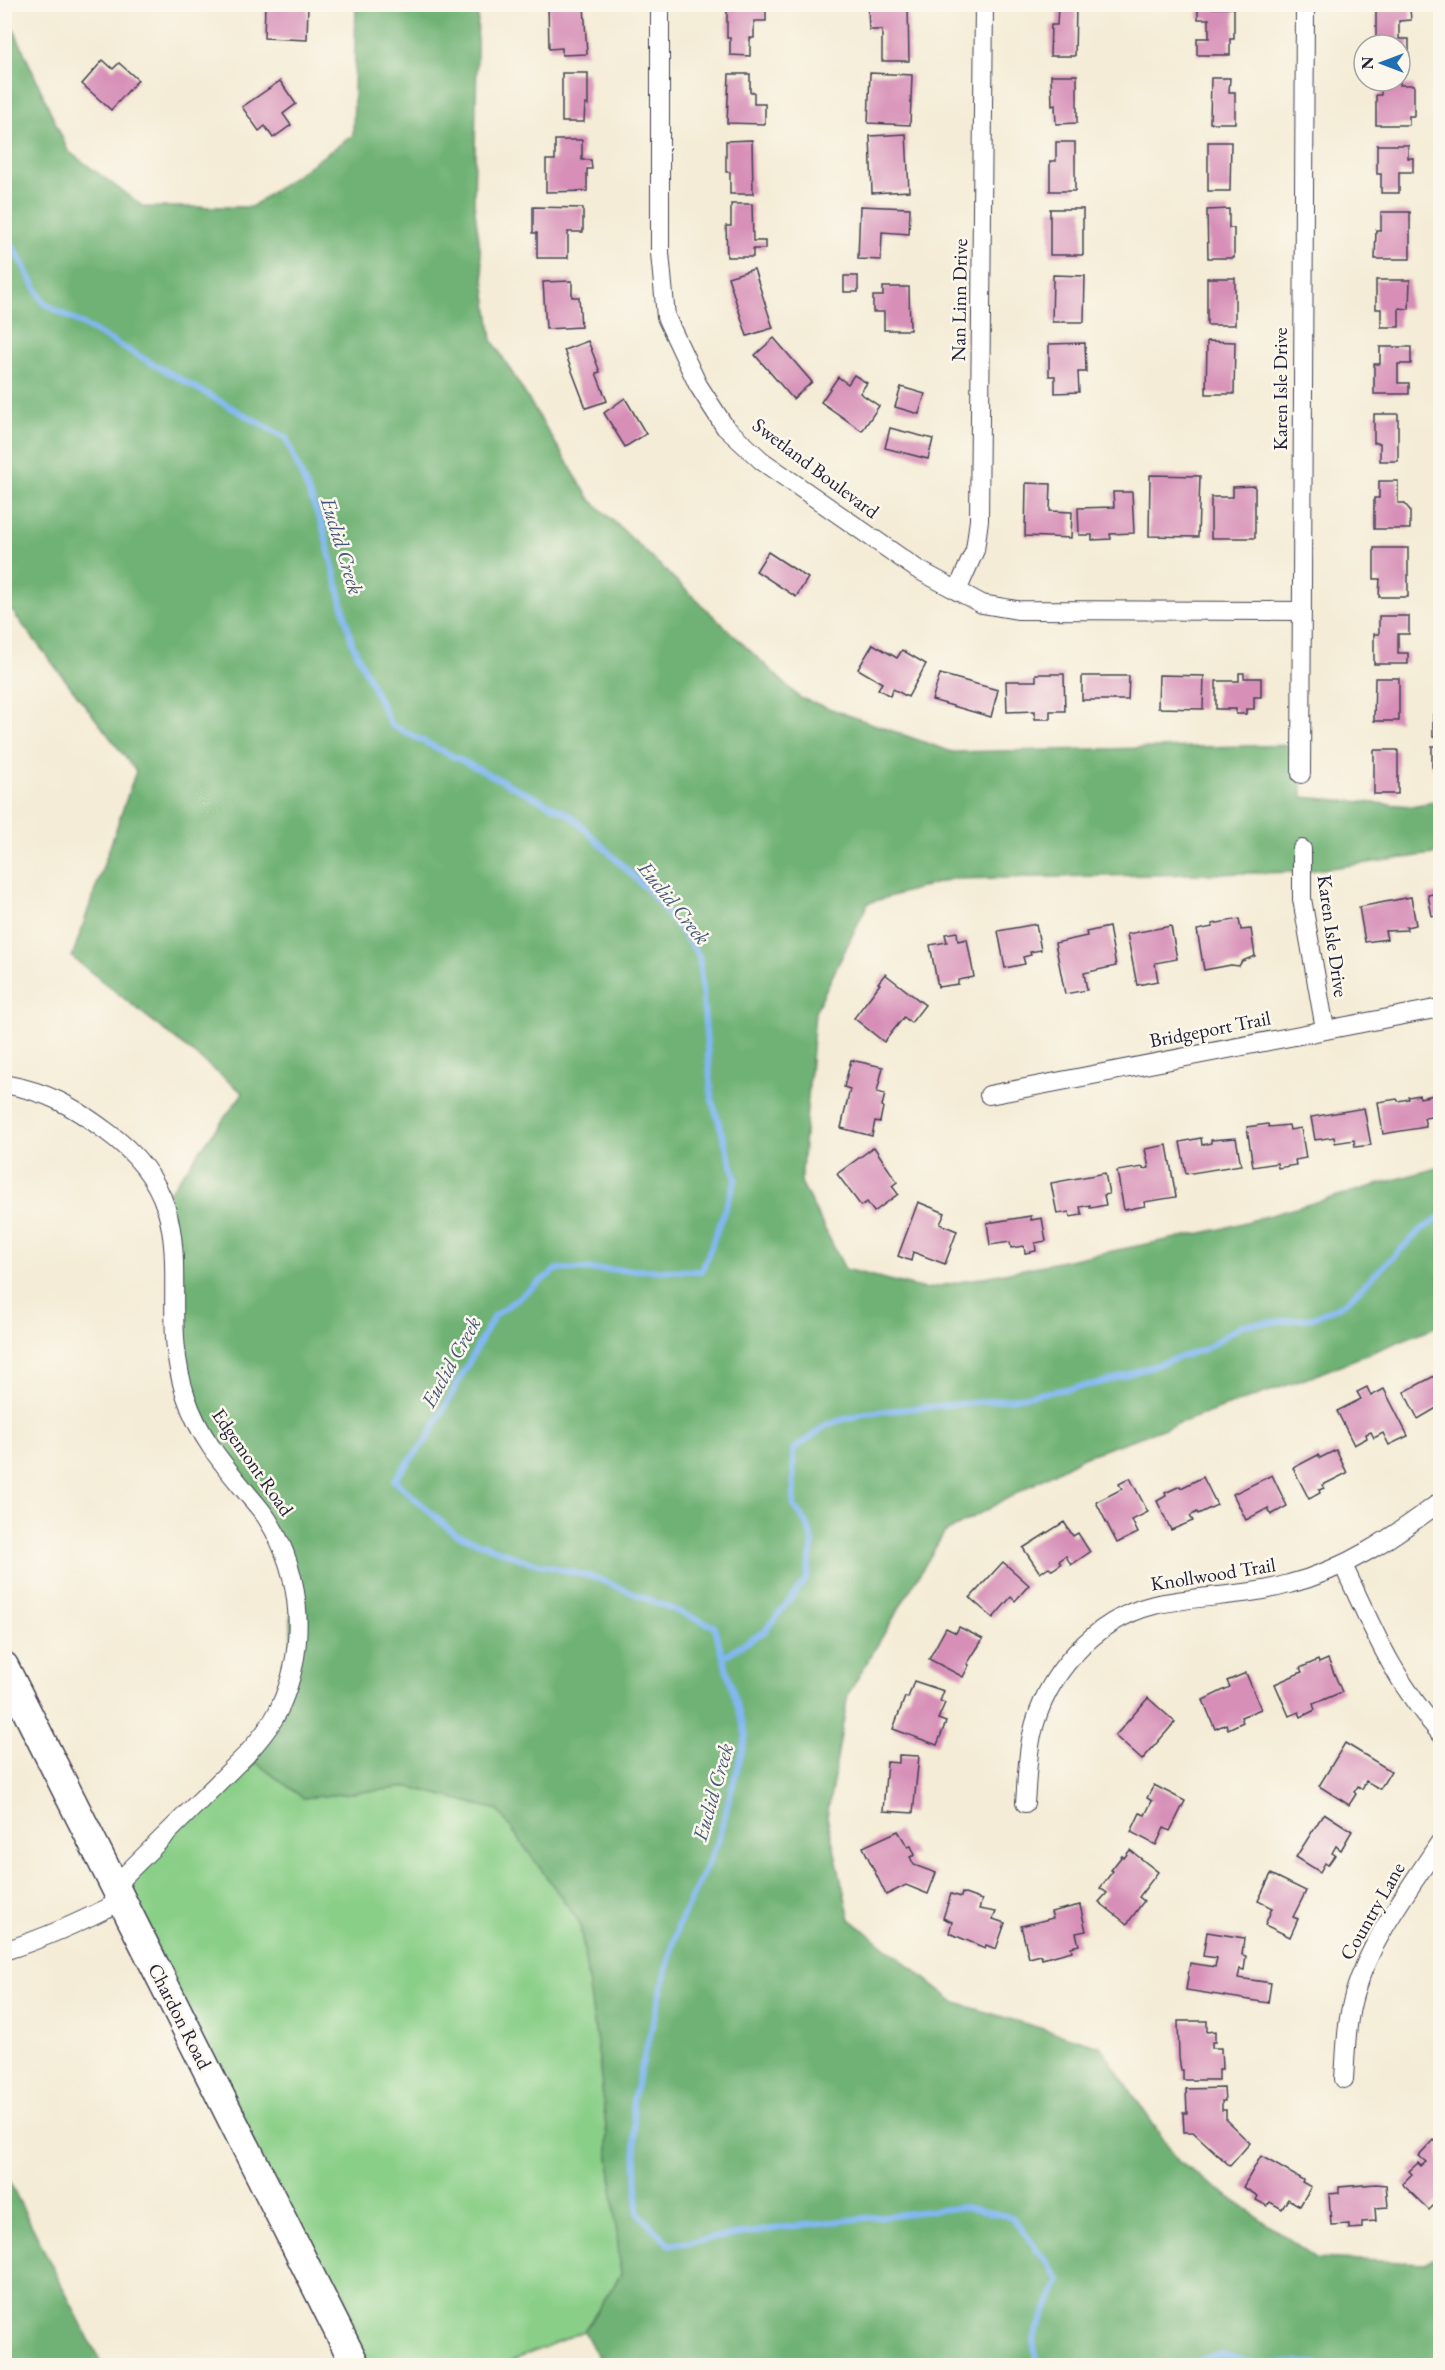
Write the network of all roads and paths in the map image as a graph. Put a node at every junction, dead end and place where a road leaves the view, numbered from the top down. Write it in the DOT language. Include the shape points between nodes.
graph roads {
  1 [pos="660,4"];
  2 [pos="984,4"];
  3 [pos="1305,4"];
  4 [pos="957,591"];
  5 [pos="1302,611"];
  6 [pos="1301,774"];
  7 [pos="1302,849"];
  8 [pos="1440,1008"];
  9 [pos="1325,1029"];
  10 [pos="4,1084"];
  11 [pos="989,1095"];
  12 [pos="1440,1502"];
  13 [pos="1343,1565"];
  14 [pos="4,1666"];
  15 [pos="1440,1732"];
  16 [pos="1025,1803"];
  17 [pos="1440,1842"];
  18 [pos="118,1894"];
  19 [pos="4,1951"];
  20 [pos="1344,2079"];
  21 [pos="356,2366"];
  1 -- 4 [label="street, Swetland Boulevard" via="660,253 666,318 698,385 725,427 762,461 917,569"];
  2 -- 4 [label="street, Nan Linn Drive" via="979,520 975,550"];
  3 -- 5 [label="street, Karen Isle Drive"];
  4 -- 5 [label="street, Swetland Boulevard" via="982,604 1017,610"];
  5 -- 6 [label="street, Karen Isle Drive"];
  7 -- 9 [label="street, Karen Isle Drive" via="1302,899"];
  8 -- 9 [label="street, Bridgeport Trail"];
  9 -- 11 [label="street, Bridgeport Trail"];
  10 -- 18 [label="street, Edgemont Road" via="40,1092 73,1107 125,1145 147,1169 163,1200 172,1231 178,1363 185,1395 198,1429 214,1454 268,1519 291,1572 297,1602 298,1628 291,1679 280,1709 246,1755"];
  12 -- 13 [label="street, Knollwood Trail" via="1394,1536"];
  13 -- 15 [label="street" via="1392,1668"];
  13 -- 16 [label="street, Knollwood Trail" via="1272,1589 1153,1606 1100,1632 1067,1662 1044,1699 1032,1734"];
  14 -- 18 [label="main road, Chardon Road"];
  17 -- 20 [label="street, Country Lane" via="1360,1976 1348,2019"];
  18 -- 19 [label="street, Edgemont Road" via="85,1921"];
  18 -- 21 [label="main road, Chardon Road"];
}
